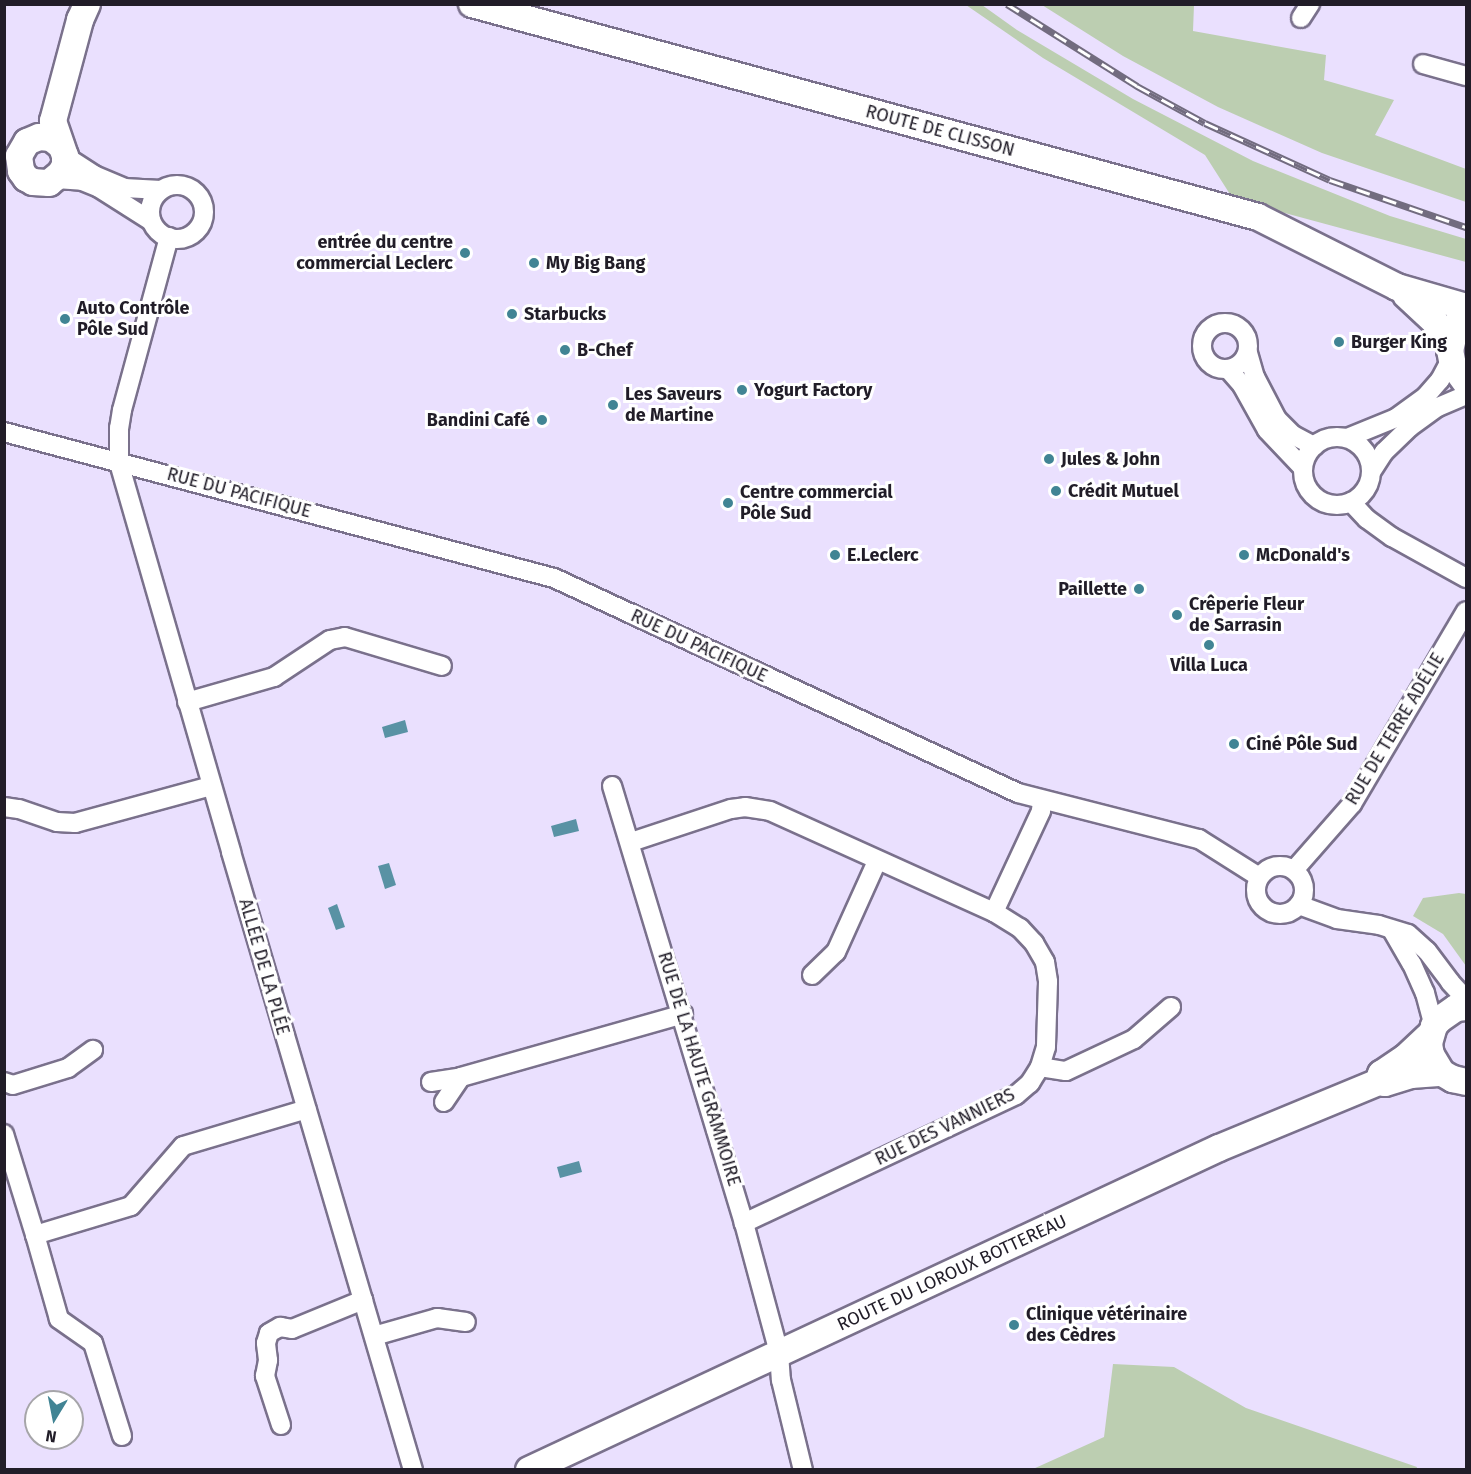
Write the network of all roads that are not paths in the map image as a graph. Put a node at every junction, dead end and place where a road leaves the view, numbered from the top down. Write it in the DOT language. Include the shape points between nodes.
graph roads {
  1 [pos="472,4"];
  2 [pos="82,10"];
  3 [pos="1423,64"];
  4 [pos="1467,76"];
  5 [pos="53,121"];
  6 [pos="16,153"];
  7 [pos="61,160"];
  8 [pos="161,190"];
  9 [pos="152,220"];
  10 [pos="169,237"];
  11 [pos="1396,287"];
  12 [pos="1467,307"];
  13 [pos="1467,313"];
  14 [pos="1451,350"];
  15 [pos="1248,353"];
  16 [pos="1228,370"];
  17 [pos="1467,383"];
  18 [pos="1467,395"];
  19 [pos="4,432"];
  20 [pos="1347,438"];
  21 [pos="1314,446"];
  22 [pos="119,463"];
  23 [pos="1303,468"];
  24 [pos="1371,472"];
  25 [pos="1352,502"];
  26 [pos="1467,578"];
  27 [pos="1467,611"];
  28 [pos="442,666"];
  29 [pos="187,702"];
  30 [pos="212,786"];
  31 [pos="612,786"];
  32 [pos="1042,801"];
  33 [pos="4,807"];
  34 [pos="631,842"];
  35 [pos="878,861"];
  36 [pos="1294,870"];
  37 [pos="1259,877"];
  38 [pos="1299,905"];
  39 [pos="994,912"];
  40 [pos="1392,930"];
  41 [pos="812,975"];
  42 [pos="1467,999"];
  43 [pos="1171,1007"];
  44 [pos="1467,1007"];
  45 [pos="683,1014"];
  46 [pos="1432,1030"];
  47 [pos="93,1050"];
  48 [pos="1040,1067"];
  49 [pos="461,1077"];
  50 [pos="1460,1080"];
  51 [pos="4,1082"];
  52 [pos="431,1082"];
  53 [pos="1378,1082"];
  54 [pos="444,1102"];
  55 [pos="307,1109"];
  56 [pos="4,1134"];
  57 [pos="744,1223"];
  58 [pos="35,1235"];
  59 [pos="363,1299"];
  60 [pos="466,1322"];
  61 [pos="374,1336"];
  62 [pos="779,1353"];
  63 [pos="281,1425"];
  64 [pos="122,1436"];
  65 [pos="413,1470"];
  66 [pos="529,1470"];
  67 [pos="803,1470"];
  1 -- 11 [label="main road, ROUTE DE CLISSON" via="1258,217"];
  2 -- 5 [label="main road"];
  3 -- 4 [label="street"];
  5 -- 6 [label="main road"];
  5 -- 7 [label="main road"];
  6 -- 7 [label="main road" via="39,137 51,138"];
  6 -- 7 [label="main road" via="26,178 33,182 49,183"];
  7 -- 8 [label="street" via="124,188"];
  7 -- 9 [label="street" via="82,181"];
  8 -- 9 [label="street" via="151,203"];
  8 -- 10 [label="street" via="174,184 188,186 203,202 202,222 197,231 179,239"];
  9 -- 10 [label="street" via="158,231"];
  10 -- 22 [label="street, ALLÉE DE LA PLÉE" via="122,410"];
  11 -- 12 [label="main road, ROUTE DE CLISSON"];
  11 -- 14 [label="main road, ROUTE DE CLISSON" via="1435,322"];
  13 -- 14 [label="main road" via="1456,325"];
  14 -- 17 [label="main road, ROUTE DE CLISSON" via="1458,375"];
  14 -- 20 [label="street" via="1440,380 1426,396 1396,418"];
  15 -- 16 [label="street" via="1241,364"];
  15 -- 16 [label="street" via="1247,338 1239,328 1227,323 1209,330 1203,342 1204,355 1212,366"];
  15 -- 21 [label="street" via="1255,377 1277,419 1293,435"];
  16 -- 23 [label="street" via="1242,385 1267,430"];
  18 -- 24 [label="street" via="1438,407 1410,427 1384,452"];
  19 -- 22 [label="street, RUE DU PACIFIQUE"];
  20 -- 21 [label="street" via="1329,437"];
  20 -- 24 [label="street" via="1362,448 1371,463"];
  21 -- 23 [label="street"];
  22 -- 29 [label="street, ALLÉE DE LA PLÉE"];
  22 -- 32 [label="street, RUE DU PACIFIQUE" via="554,578"];
  23 -- 25 [label="street" via="1304,480 1315,497 1332,505"];
  24 -- 25 [label="street" via="1366,490"];
  25 -- 26 [label="street" via="1392,537"];
  27 -- 36 [label="street, RUE DE TERRE ADÉLIE" via="1352,804"];
  28 -- 29 [label="street" via="345,637 330,640 274,677"];
  29 -- 30 [label="street, ALLÉE DE LA PLÉE"];
  30 -- 33 [label="street" via="75,823"];
  30 -- 55 [label="street, ALLÉE DE LA PLÉE"];
  31 -- 34 [label="street, RUE DE LA HAUTE GRAMMOIRE"];
  32 -- 37 [label="street, RUE DU PACIFIQUE" via="1199,839"];
  32 -- 39 [label="street" via="1041,811"];
  34 -- 35 [label="street, RUE DES VANNIERS" via="745,807 770,811"];
  34 -- 45 [label="street, RUE DE LA HAUTE GRAMMOIRE"];
  35 -- 39 [label="street, RUE DES VANNIERS"];
  35 -- 41 [label="street" via="836,952"];
  36 -- 37 [label="street" via="1275,866"];
  36 -- 38 [label="street" via="1304,885"];
  37 -- 38 [label="street" via="1256,896 1265,909 1282,914"];
  38 -- 40 [label="street" via="1337,919"];
  39 -- 48 [label="street, RUE DES VANNIERS" via="1020,928 1045,962 1047,1038"];
  40 -- 42 [label="street" via="1408,934 1418,942"];
  40 -- 46 [label="street" via="1421,984"];
  43 -- 48 [label="street" via="1134,1039 1066,1071"];
  44 -- 46 [label="main road, ROUTE DU LOROUX BOTTEREAU" via="1447,1012"];
  45 -- 49 [label="street"];
  45 -- 57 [label="street, RUE DE LA HAUTE GRAMMOIRE"];
  46 -- 50 [label="main road" via="1431,1055"];
  46 -- 53 [label="main road, ROUTE DU LOROUX BOTTEREAU" via="1405,1058 1381,1074"];
  47 -- 51 [label="street" via="68,1068 14,1084"];
  48 -- 57 [label="street, RUE DES VANNIERS" via="1016,1095"];
  49 -- 52 [label="street"];
  49 -- 54 [label="street"];
  50 -- 53 [label="main road, ROUTE DU LOROUX BOTTEREAU" via="1412,1075"];
  53 -- 62 [label="main road, ROUTE DU LOROUX BOTTEREAU" via="1219,1148"];
  55 -- 58 [label="street" via="183,1146 131,1206"];
  55 -- 59 [label="street, ALLÉE DE LA PLÉE"];
  56 -- 58 [label="street"];
  57 -- 62 [label="street, RUE DE LA HAUTE GRAMMOIRE"];
  58 -- 64 [label="street" via="59,1318 93,1343"];
  59 -- 61 [label="street, ALLÉE DE LA PLÉE"];
  59 -- 63 [label="street" via="292,1329 280,1327 269,1333 265,1376"];
  60 -- 61 [label="street" via="437,1318"];
  61 -- 65 [label="street, ALLÉE DE LA PLÉE"];
  62 -- 66 [label="main road, ROUTE DU LOROUX BOTTEREAU"];
  62 -- 67 [label="street, RUE DE LA HAUTE GRAMMOIRE"];
}
